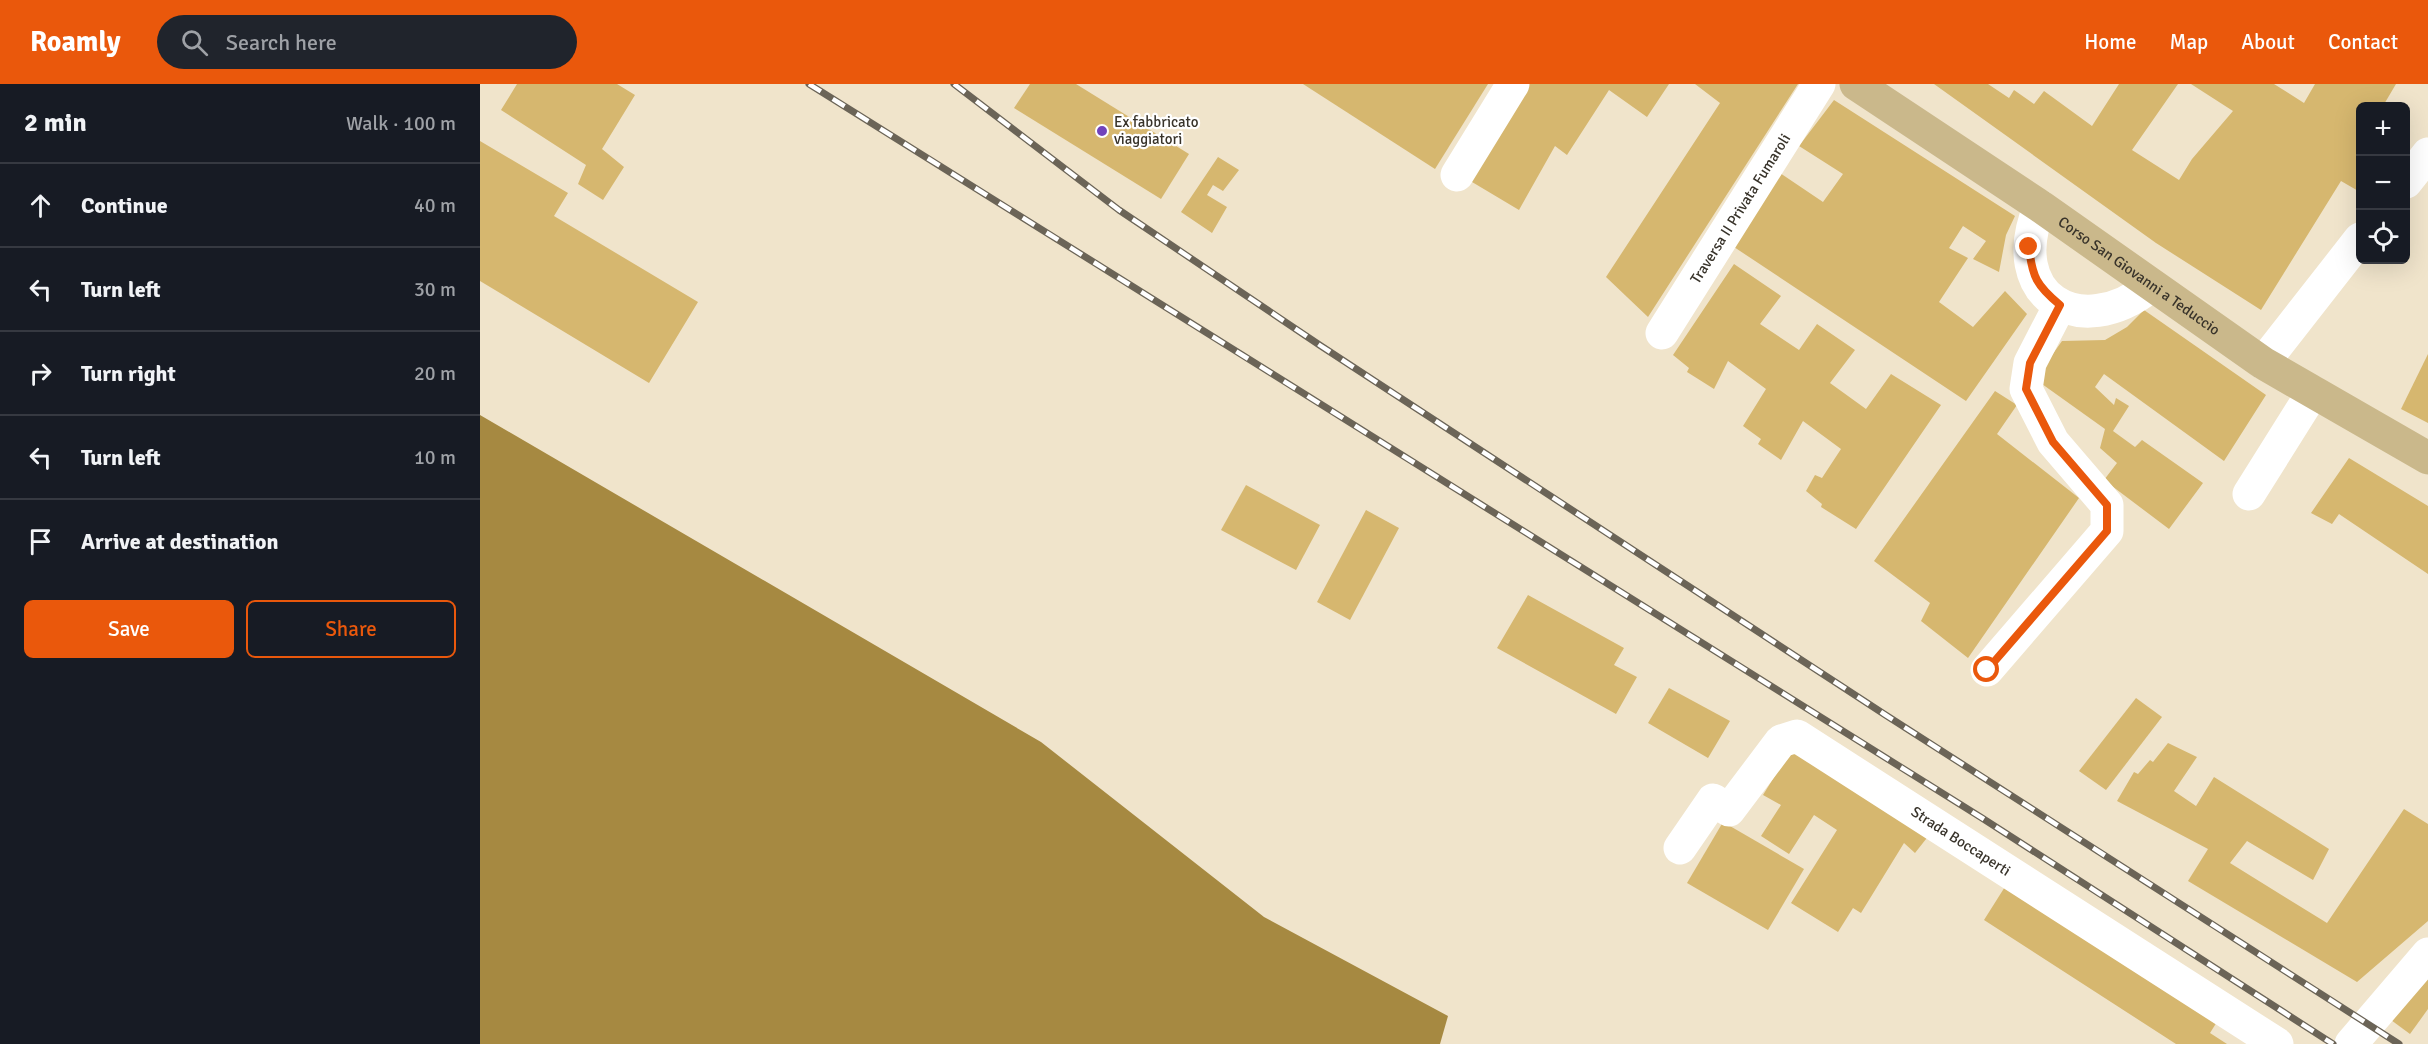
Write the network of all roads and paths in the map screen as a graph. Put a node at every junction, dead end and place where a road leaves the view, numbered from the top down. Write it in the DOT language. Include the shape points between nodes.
graph roads {
  1 [pos="1513,84"];
  2 [pos="1819,84"];
  3 [pos="1856,84"];
  4 [pos="2428,154"];
  5 [pos="1457,175"];
  6 [pos="2410,177"];
  7 [pos="2040,206"];
  8 [pos="2356,245"];
  9 [pos="2151,286"];
  10 [pos="2060,305"];
  11 [pos="1662,333"];
  12 [pos="2263,363"];
  13 [pos="2313,393"];
  14 [pos="2428,458"];
  15 [pos="2249,494"];
  16 [pos="1987,670"];
  17 [pos="1680,848"];
  18 [pos="2428,954"];
  19 [pos="2277,1044"];
  20 [pos="2351,1044"];
  1 -- 5 [label="street"];
  2 -- 11 [label="street, Traversa II Privata Fumaroli"];
  3 -- 7 [label="main road, Corso San Giovanni a Teduccio"];
  4 -- 6 [label="street"];
  7 -- 9 [label="main road, Corso San Giovanni a Teduccio"];
  7 -- 10 [label="street" via="2031,227 2031,269 2040,289"];
  8 -- 12 [label="street"];
  9 -- 10 [label="street" via="2132,302 2108,310 2083,312"];
  9 -- 12 [label="main road, Corso San Giovanni a Teduccio"];
  10 -- 16 [label="street" via="2030,363 2026,389 2053,442 2107,505 2107,531"];
  12 -- 13 [label="main road, Corso San Giovanni a Teduccio"];
  13 -- 14 [label="main road, Corso San Giovanni a Teduccio"];
  13 -- 15 [label="street"];
  17 -- 19 [label="street, Strada Boccaperti" via="1713,800 1729,810 1781,741 1797,736"];
  18 -- 20 [label="street"];
}
